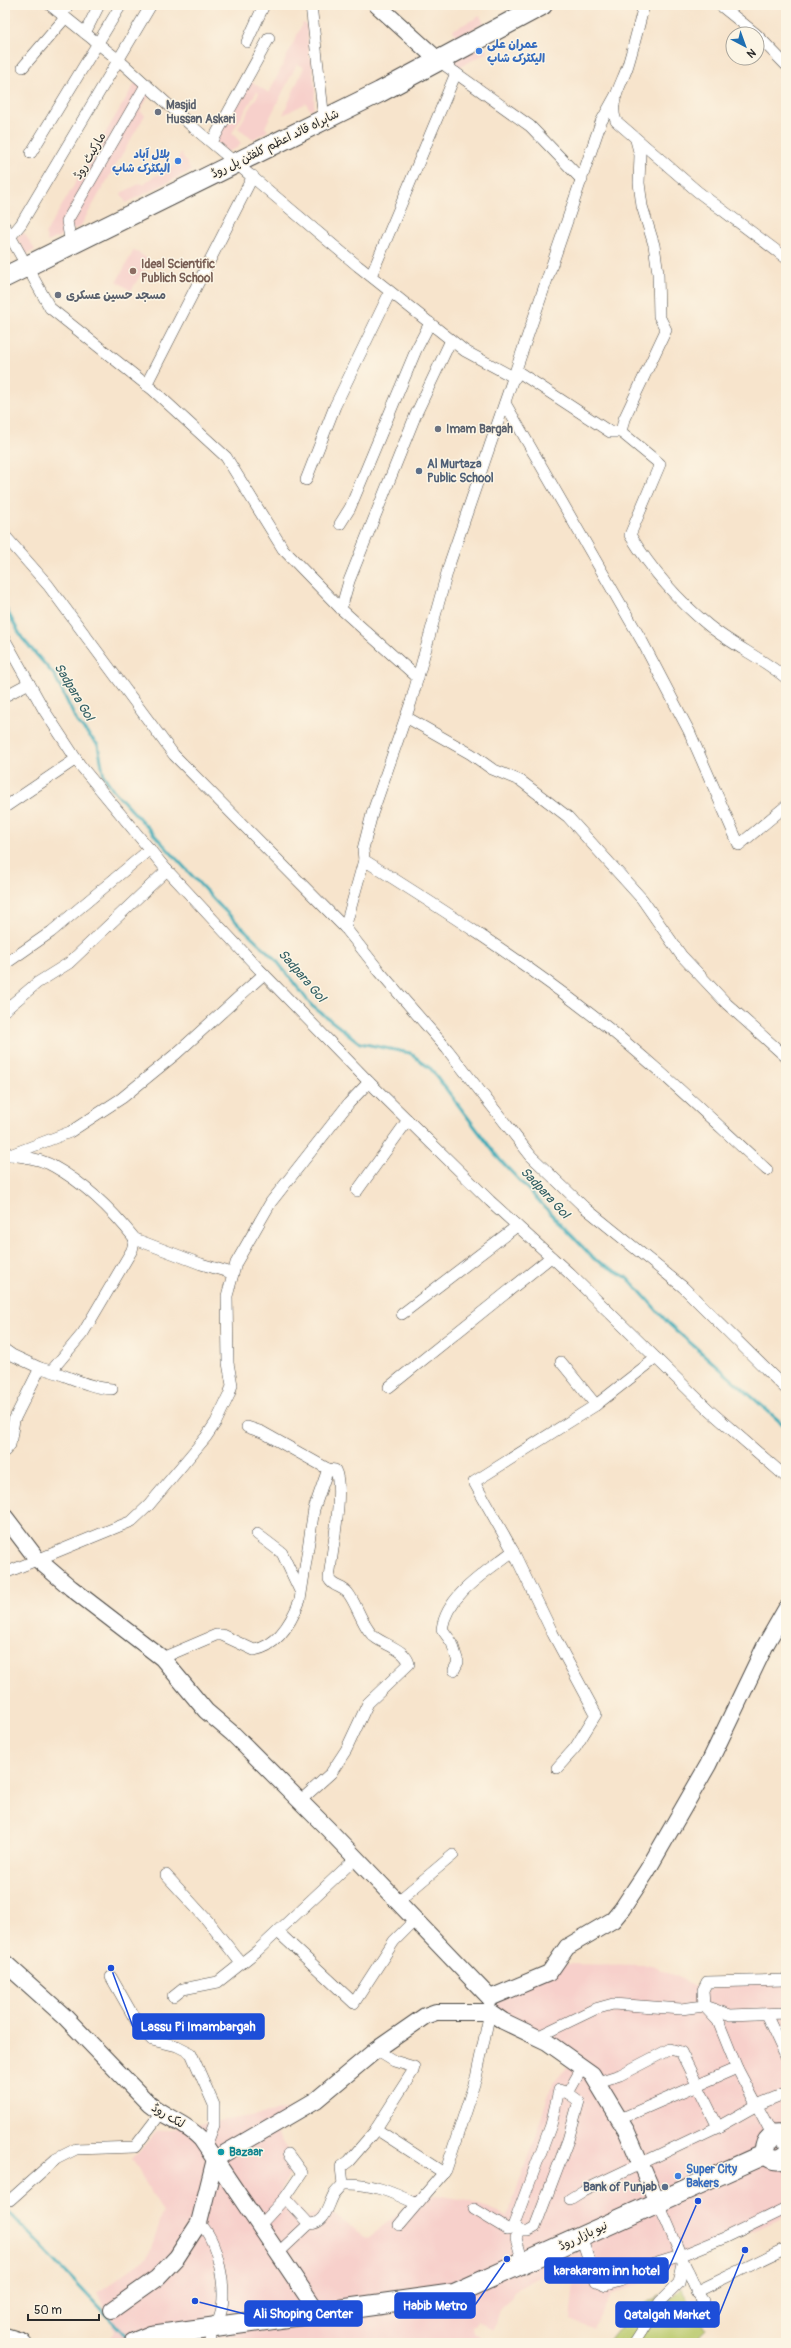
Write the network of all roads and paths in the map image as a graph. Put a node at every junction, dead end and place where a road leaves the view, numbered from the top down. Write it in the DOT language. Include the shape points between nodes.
graph roads {
  1 [pos="50,5"];
  2 [pos="68,5"];
  3 [pos="99,5"];
  4 [pos="121,5"];
  5 [pos="151,5"];
  6 [pos="264,5"];
  7 [pos="311,5"];
  8 [pos="377,5"];
  9 [pos="542,5"];
  10 [pos="644,5"];
  11 [pos="720,5"];
  12 [pos="63,16"];
  13 [pos="747,26"];
  14 [pos="85,33"];
  15 [pos="269,38"];
  16 [pos="247,42"];
  17 [pos="765,43"];
  18 [pos="98,44"];
  19 [pos="118,60"];
  20 [pos="439,61"];
  21 [pos="786,65"];
  22 [pos="22,67"];
  23 [pos="456,73"];
  24 [pos="146,85"];
  25 [pos="616,95"];
  26 [pos="324,120"];
  27 [pos="636,140"];
  28 [pos="212,142"];
  29 [pos="31,153"];
  30 [pos="236,163"];
  31 [pos="253,176"];
  32 [pos="582,180"];
  33 [pos="8,231"];
  34 [pos="71,244"];
  35 [pos="786,258"];
  36 [pos="26,267"];
  37 [pos="371,276"];
  38 [pos="5,277"];
  39 [pos="390,292"];
  40 [pos="430,323"];
  41 [pos="451,340"];
  42 [pos="516,375"];
  43 [pos="146,384"];
  44 [pos="505,403"];
  45 [pos="621,432"];
  46 [pos="306,480"];
  47 [pos="340,524"];
  48 [pos="5,536"];
  49 [pos="341,609"];
  50 [pos="5,640"];
  51 [pos="418,678"];
  52 [pos="786,678"];
  53 [pos="29,683"];
  54 [pos="5,696"];
  55 [pos="406,717"];
  56 [pos="76,758"];
  57 [pos="786,806"];
  58 [pos="5,807"];
  59 [pos="150,849"];
  60 [pos="364,860"];
  61 [pos="167,870"];
  62 [pos="345,928"];
  63 [pos="5,964"];
  64 [pos="264,974"];
  65 [pos="5,1010"];
  66 [pos="786,1057"];
  67 [pos="368,1082"];
  68 [pos="408,1120"];
  69 [pos="8,1153"];
  70 [pos="767,1170"];
  71 [pos="357,1191"];
  72 [pos="517,1226"];
  73 [pos="135,1239"];
  74 [pos="551,1257"];
  75 [pos="232,1273"];
  76 [pos="402,1314"];
  77 [pos="5,1350"];
  78 [pos="656,1358"];
  79 [pos="561,1362"];
  80 [pos="40,1368"];
  81 [pos="52,1370"];
  82 [pos="389,1387"];
  83 [pos="112,1389"];
  84 [pos="786,1389"];
  85 [pos="596,1405"];
  86 [pos="247,1427"];
  87 [pos="5,1451"];
  88 [pos="328,1470"];
  89 [pos="786,1477"];
  90 [pos="5,1517"];
  91 [pos="257,1534"];
  92 [pos="514,1551"];
  93 [pos="38,1559"];
  94 [pos="5,1573"];
  95 [pos="300,1591"];
  96 [pos="786,1609"];
  97 [pos="162,1658"];
  98 [pos="454,1670"];
  99 [pos="557,1768"];
  100 [pos="300,1801"];
  101 [pos="453,1855"];
  102 [pos="356,1858"];
  103 [pos="166,1875"];
  104 [pos="397,1902"];
  105 [pos="414,1921"];
  106 [pos="278,1932"];
  107 [pos="5,1963"];
  108 [pos="241,1963"];
  109 [pos="111,1977"];
  110 [pos="786,1980"];
  111 [pos="173,1997"];
  112 [pos="490,2005"];
  113 [pos="704,2006"];
  114 [pos="786,2013"];
  115 [pos="766,2014"];
  116 [pos="537,2037"];
  117 [pos="376,2050"];
  118 [pos="786,2057"];
  119 [pos="583,2066"];
  120 [pos="737,2068"];
  121 [pos="598,2082"];
  122 [pos="696,2084"];
  123 [pos="568,2093"];
  124 [pos="786,2093"];
  125 [pos="757,2105"];
  126 [pos="161,2113"];
  127 [pos="620,2119"];
  128 [pos="718,2128"];
  129 [pos="376,2129"];
  130 [pos="206,2146"];
  131 [pos="780,2151"];
  132 [pos="288,2154"];
  133 [pos="215,2159"];
  134 [pos="640,2164"];
  135 [pos="444,2173"];
  136 [pos="343,2184"];
  137 [pos="285,2198"];
  138 [pos="570,2199"];
  139 [pos="10,2200"];
  140 [pos="657,2202"];
  141 [pos="417,2204"];
  142 [pos="786,2208"];
  143 [pos="474,2209"];
  144 [pos="199,2223"];
  145 [pos="309,2224"];
  146 [pos="399,2225"];
  147 [pos="260,2226"];
  148 [pos="516,2227"];
  149 [pos="581,2237"];
  150 [pos="782,2250"];
  151 [pos="278,2254"];
  152 [pos="682,2260"];
  153 [pos="523,2263"];
  154 [pos="112,2310"];
  155 [pos="317,2312"];
  156 [pos="211,2335"];
  157 [pos="5,2338"];
  158 [pos="21,2343"];
  159 [pos="134,2343"];
  160 [pos="634,2343"];
  1 -- 12 [label="street"];
  2 -- 12 [label="street"];
  3 -- 14 [label="street"];
  4 -- 18 [label="street"];
  5 -- 19 [label="street"];
  6 -- 16 [label="street"];
  7 -- 26 [label="street"];
  8 -- 20 [label="main road"];
  9 -- 20 [label="highway, شاہراہ قائد اعظم کلفٹن پل روڈ"];
  10 -- 25 [label="street" via="628,66"];
  11 -- 13 [label="street"];
  12 -- 14 [label="street"];
  12 -- 22 [label="street"];
  14 -- 18 [label="street"];
  15 -- 28 [label="street"];
  17 -- 21 [label="street"];
  18 -- 19 [label="street"];
  18 -- 29 [label="street"];
  19 -- 24 [label="street"];
  19 -- 33 [label="street" via="21,224"];
  20 -- 23 [label="street"];
  20 -- 26 [label="highway, شاہراہ قائد اعظم کلفٹن پل روڈ"];
  23 -- 32 [label="street" via="530,126"];
  23 -- 37 [label="street"];
  24 -- 28 [label="street"];
  24 -- 34 [label="street, مارکیٹ روڈ" via="67,221"];
  25 -- 27 [label="street" via="613,115"];
  25 -- 32 [label="street" via="601,122"];
  26 -- 30 [label="highway, شاہراہ قائد اعظم کلفٹن پل روڈ"];
  27 -- 35 [label="street" via="697,191"];
  27 -- 45 [label="street" via="640,155 639,182 642,206 654,246 658,273 659,316 666,330 624,418"];
  28 -- 30 [label="street"];
  30 -- 31 [label="street"];
  30 -- 34 [label="highway, شاہراہ قائد اعظم کلفٹن پل روڈ"];
  31 -- 37 [label="street"];
  31 -- 43 [label="street"];
  32 -- 42 [label="street"];
  33 -- 36 [label="street"];
  34 -- 36 [label="highway, شاہراہ قائد اعظم کلفٹن پل روڈ"];
  36 -- 38 [label="highway, شاہراہ قائد اعظم کلفٹن پل روڈ"];
  36 -- 43 [label="street" via="50,308"];
  37 -- 39 [label="street"];
  39 -- 40 [label="street"];
  39 -- 46 [label="street" via="338,399"];
  40 -- 41 [label="street"];
  40 -- 47 [label="street" via="416,350 350,508"];
  41 -- 42 [label="street" via="465,351"];
  41 -- 49 [label="street" via="416,414 349,580"];
  42 -- 44 [label="street"];
  42 -- 45 [label="street" via="610,432"];
  43 -- 49 [label="street" via="226,458 283,549"];
  44 -- 51 [label="street" via="450,562"];
  44 -- 57 [label="street" via="643,642 689,732 739,846"];
  45 -- 52 [label="street" via="660,464 630,535 652,569 673,593 708,625"];
  48 -- 62 [label="street" via="48,585 174,755"];
  49 -- 51 [label="street"];
  50 -- 53 [label="street"];
  51 -- 55 [label="street"];
  53 -- 54 [label="street"];
  53 -- 56 [label="street"];
  55 -- 60 [label="street" via="372,814"];
  55 -- 66 [label="street" via="492,769 521,781 568,817 642,899 681,954 726,1004"];
  56 -- 58 [label="street"];
  56 -- 59 [label="street"];
  59 -- 61 [label="street"];
  59 -- 63 [label="street" via="51,932"];
  60 -- 62 [label="street"];
  60 -- 70 [label="street" via="467,926 594,1016"];
  61 -- 64 [label="street"];
  61 -- 65 [label="street" via="69,963 37,982"];
  62 -- 84 [label="street" via="447,1049 531,1156 584,1208 683,1287"];
  64 -- 67 [label="street"];
  64 -- 69 [label="street" via="122,1098 70,1132"];
  67 -- 68 [label="street"];
  67 -- 75 [label="street" via="270,1202"];
  68 -- 71 [label="street"];
  68 -- 72 [label="street"];
  69 -- 73 [label="street" via="52,1166 93,1195"];
  72 -- 74 [label="street"];
  72 -- 76 [label="street"];
  73 -- 75 [label="street"];
  73 -- 81 [label="street" via="132,1250 83,1333"];
  74 -- 78 [label="street"];
  74 -- 82 [label="street"];
  75 -- 93 [label="street" via="227,1296 228,1363 232,1385 213,1427 149,1505 132,1521"];
  77 -- 80 [label="street" via="12,1356"];
  78 -- 85 [label="street"];
  78 -- 89 [label="street" via="708,1410"];
  79 -- 85 [label="street"];
  80 -- 81 [label="street"];
  80 -- 87 [label="street" via="14,1420 10,1445"];
  81 -- 83 [label="street" via="99,1389"];
  85 -- 92 [label="street" via="474,1482"];
  86 -- 88 [label="street" via="262,1432"];
  88 -- 95 [label="street" via="314,1509"];
  88 -- 100 [label="street" via="335,1470 339,1477 329,1579 331,1584 348,1593 374,1638 390,1645 408,1658 409,1664 368,1703 338,1762 321,1783"];
  90 -- 93 [label="main road"];
  91 -- 95 [label="street" via="282,1553"];
  92 -- 98 [label="street" via="465,1589 448,1609 442,1629 452,1643 456,1655 458,1662"];
  92 -- 99 [label="street" via="553,1634 596,1714 575,1748"];
  93 -- 94 [label="street"];
  93 -- 97 [label="main road" via="70,1588"];
  95 -- 97 [label="street" via="295,1614 287,1626 281,1634 259,1649 247,1648 231,1639 216,1635"];
  96 -- 112 [label="main road" via="766,1644 708,1765 622,1909 612,1920 567,1947 549,1973"];
  97 -- 100 [label="main road" via="206,1711 233,1734"];
  100 -- 102 [label="main road"];
  101 -- 104 [label="street"];
  102 -- 104 [label="main road"];
  102 -- 106 [label="street"];
  103 -- 108 [label="street" via="207,1920"];
  104 -- 105 [label="main road"];
  105 -- 106 [label="street" via="394,1941 354,2002"];
  105 -- 112 [label="main road"];
  106 -- 108 [label="street"];
  107 -- 126 [label="main road, لنک روڈ" via="65,2017 149,2104"];
  108 -- 111 [label="street" via="218,1982 183,1989"];
  109 -- 130 [label="street" via="140,2028 152,2040 177,2046 191,2054 214,2105 214,2125"];
  110 -- 113 [label="street" via="707,1982 703,1990"];
  112 -- 116 [label="main road" via="503,2021"];
  112 -- 117 [label="main road" via="436,2012 425,2016"];
  112 -- 135 [label="street" via="476,2078"];
  113 -- 115 [label="street" via="730,2015"];
  113 -- 116 [label="street" via="682,2009 613,2004 595,2009"];
  113 -- 120 [label="street" via="718,2021"];
  114 -- 115 [label="street"];
  115 -- 118 [label="street"];
  116 -- 119 [label="main road"];
  117 -- 129 [label="street" via="394,2061 414,2067 408,2081"];
  117 -- 133 [label="main road" via="316,2100"];
  119 -- 121 [label="main road"];
  119 -- 123 [label="street"];
  120 -- 122 [label="street"];
  120 -- 125 [label="street"];
  121 -- 122 [label="street" via="620,2075 670,2049 681,2052"];
  121 -- 127 [label="main road"];
  122 -- 127 [label="street"];
  122 -- 128 [label="street"];
  123 -- 148 [label="street" via="559,2090 551,2125"];
  123 -- 148 [label="street" via="579,2101 568,2140 535,2227 528,2231"];
  124 -- 125 [label="street"];
  125 -- 128 [label="street"];
  125 -- 131 [label="street"];
  126 -- 130 [label="main road, لنک روڈ" via="192,2130"];
  126 -- 139 [label="street" via="135,2147 76,2149 56,2159"];
  127 -- 134 [label="main road"];
  128 -- 134 [label="street"];
  129 -- 135 [label="street"];
  129 -- 136 [label="street" via="349,2162 341,2166"];
  130 -- 133 [label="main road, لنک روڈ"];
  131 -- 140 [label="highway, نیو بازار روڈ"];
  132 -- 137 [label="street" via="302,2173"];
  133 -- 144 [label="main road"];
  133 -- 147 [label="main road, لنک روڈ"];
  134 -- 138 [label="street"];
  134 -- 140 [label="main road"];
  135 -- 141 [label="street"];
  136 -- 141 [label="street" via="363,2183"];
  136 -- 145 [label="street" via="333,2195 320,2221"];
  137 -- 145 [label="street"];
  137 -- 147 [label="street"];
  140 -- 149 [label="highway, نیو بازار روڈ"];
  140 -- 152 [label="street"];
  141 -- 146 [label="street"];
  142 -- 152 [label="street"];
  143 -- 148 [label="street" via="507,2229"];
  144 -- 154 [label="main road" via="177,2257 157,2278"];
  144 -- 156 [label="street" via="206,2229 219,2259 222,2304 220,2316"];
  145 -- 151 [label="street"];
  147 -- 151 [label="main road, لنک روڈ"];
  148 -- 153 [label="street" via="516,2238"];
  149 -- 152 [label="street" via="596,2281 606,2285 620,2281 651,2265"];
  149 -- 153 [label="highway, نیو بازار روڈ"];
  150 -- 152 [label="street" via="700,2297"];
  151 -- 155 [label="main road, لنک روڈ"];
  152 -- 160 [label="street" via="679,2284 660,2302"];
  153 -- 155 [label="highway, نیو بازار روڈ" via="454,2294"];
  155 -- 156 [label="highway, نیو بازار روڈ"];
  156 -- 159 [label="highway, نیو بازار روڈ" via="151,2336"];
  157 -- 158 [label="highway"];
}
